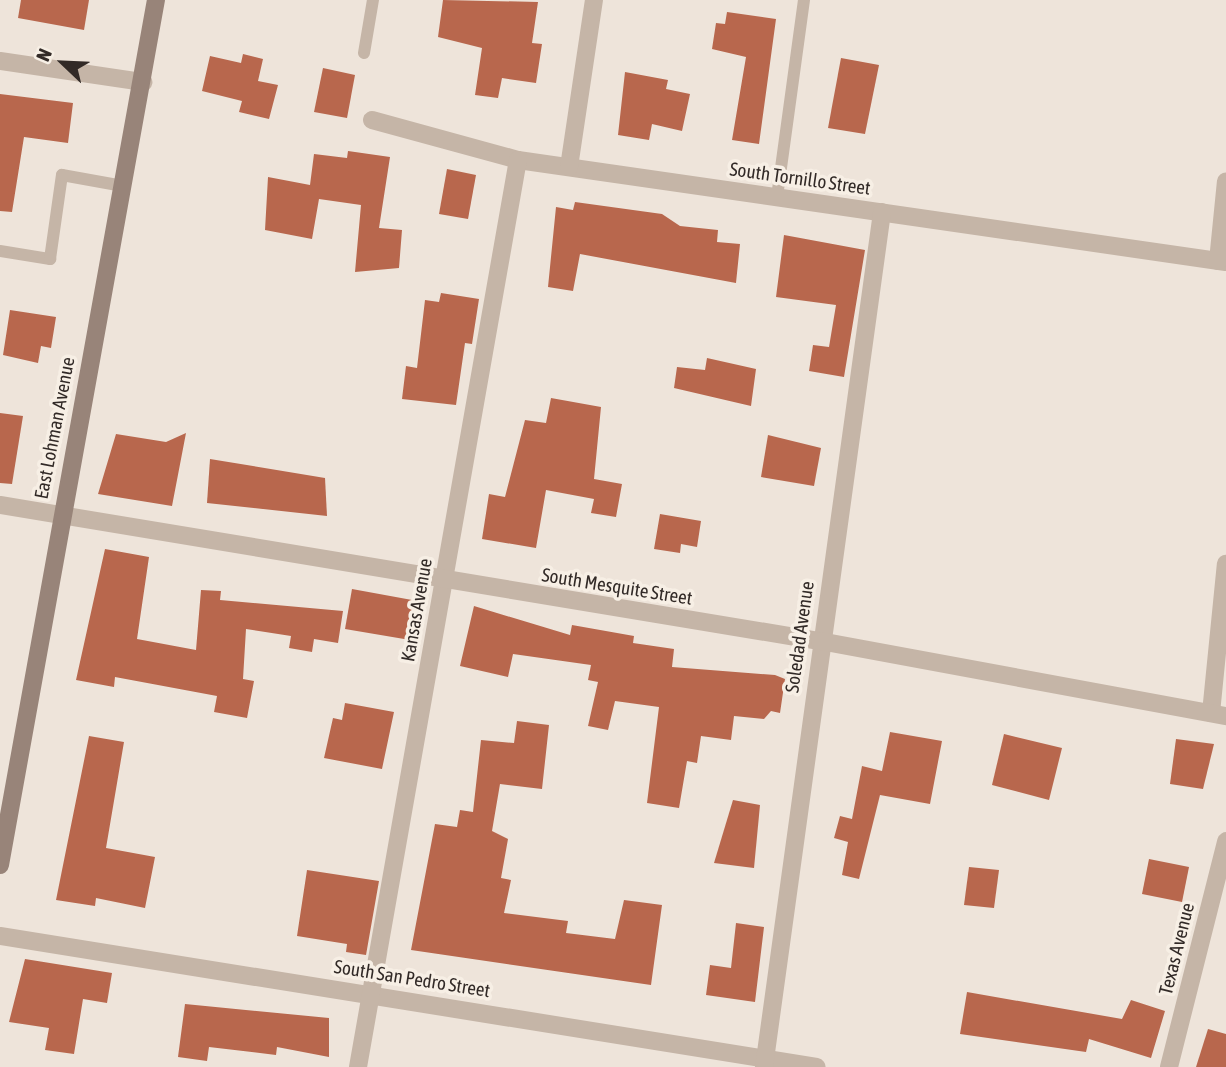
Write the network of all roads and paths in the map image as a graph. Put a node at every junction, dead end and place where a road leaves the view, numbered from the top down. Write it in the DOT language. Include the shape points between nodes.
graph roads {
  1 [pos="156,0"];
  2 [pos="373,0"];
  3 [pos="594,0"];
  4 [pos="804,0"];
  5 [pos="364,53"];
  6 [pos="0,61"];
  7 [pos="143,82"];
  8 [pos="372,120"];
  9 [pos="518,160"];
  10 [pos="569,167"];
  11 [pos="1226,181"];
  12 [pos="122,187"];
  13 [pos="777,197"];
  14 [pos="882,212"];
  15 [pos="0,251"];
  16 [pos="1222,262"];
  17 [pos="0,505"];
  18 [pos="59,515"];
  19 [pos="1226,564"];
  20 [pos="443,580"];
  21 [pos="820,641"];
  22 [pos="1219,715"];
  23 [pos="1226,841"];
  24 [pos="0,865"];
  25 [pos="0,936"];
  26 [pos="371,993"];
  27 [pos="764,1063"];
  28 [pos="358,1067"];
  29 [pos="817,1067"];
  30 [pos="1169,1067"];
  1 -- 7 [label="main road, East Lohman Avenue"];
  2 -- 5 [label="lane"];
  3 -- 10 [label="street"];
  4 -- 13 [label="lane"];
  6 -- 7 [label="street"];
  7 -- 12 [label="main road, East Lohman Avenue"];
  8 -- 9 [label="street, South Tornillo Street"];
  9 -- 10 [label="street, South Tornillo Street"];
  9 -- 20 [label="street, Kansas Avenue"];
  10 -- 13 [label="street, South Tornillo Street"];
  11 -- 16 [label="street"];
  12 -- 15 [label="lane" via="62,176 50,259"];
  12 -- 18 [label="main road, East Lohman Avenue"];
  13 -- 14 [label="street, South Tornillo Street"];
  14 -- 16 [label="street, South Tornillo Street"];
  14 -- 21 [label="street, Soledad Avenue"];
  17 -- 18 [label="street, South Mesquite Street"];
  18 -- 20 [label="street, South Mesquite Street"];
  18 -- 24 [label="main road, East Lohman Avenue"];
  19 -- 22 [label="street"];
  20 -- 21 [label="street, South Mesquite Street"];
  20 -- 26 [label="street, Kansas Avenue"];
  21 -- 22 [label="street, South Mesquite Street"];
  21 -- 27 [label="street, Soledad Avenue"];
  23 -- 30 [label="street, Texas Avenue"];
  25 -- 26 [label="street, South San Pedro Street"];
  26 -- 27 [label="street, South San Pedro Street"];
  26 -- 28 [label="street, Kansas Avenue"];
  27 -- 29 [label="street, South San Pedro Street"];
}
